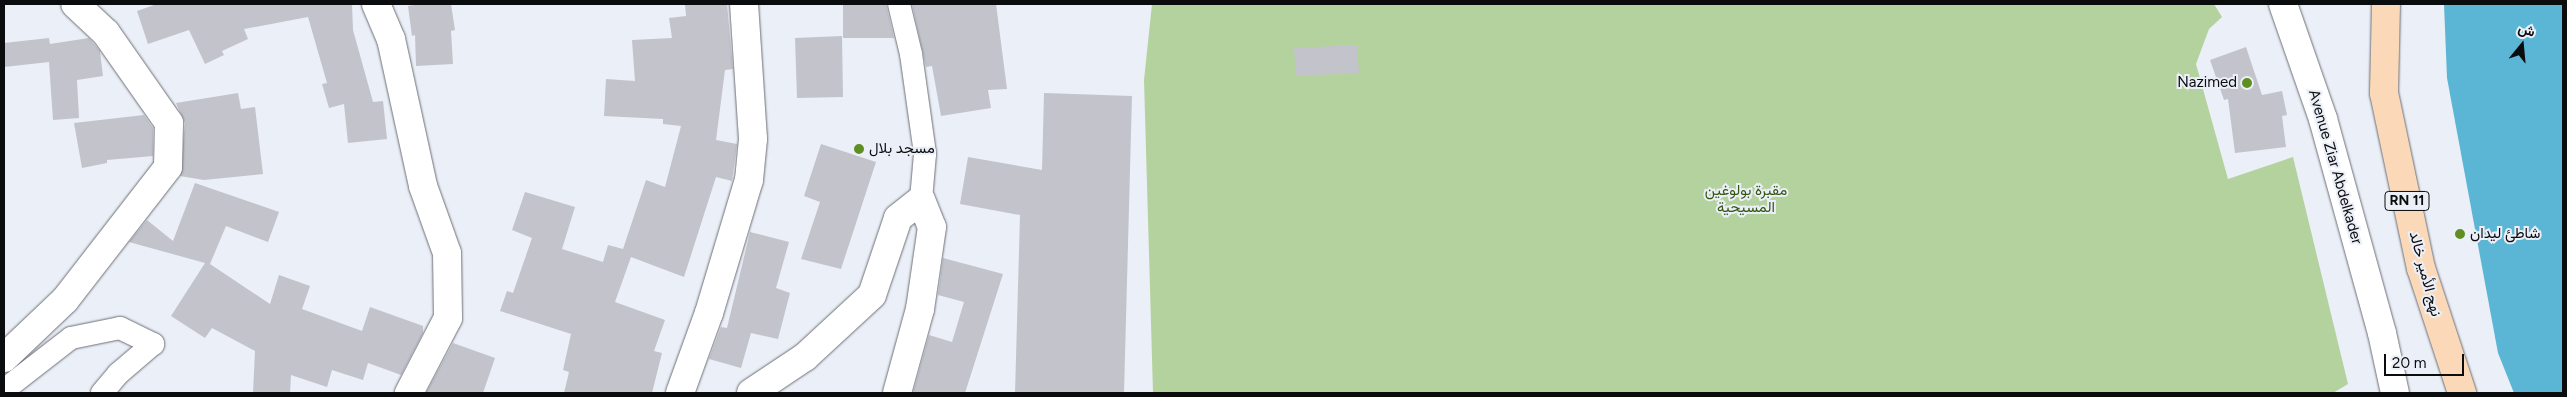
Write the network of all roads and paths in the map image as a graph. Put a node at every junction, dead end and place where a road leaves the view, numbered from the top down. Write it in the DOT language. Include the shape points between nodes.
graph roads {
  1 [pos="74,4"];
  2 [pos="376,4"];
  3 [pos="744,4"];
  4 [pos="899,4"];
  5 [pos="2283,4"];
  6 [pos="2386,4"];
  7 [pos="921,200"];
  8 [pos="4,358"];
  9 [pos="4,390"];
  10 [pos="102,393"];
  11 [pos="409,393"];
  12 [pos="680,393"];
  13 [pos="751,393"];
  14 [pos="897,393"];
  15 [pos="2395,393"];
  16 [pos="2462,393"];
  1 -- 8 [label="street" via="106,33 169,123 168,166 65,300"];
  2 -- 11 [label="street" via="391,40 423,186 447,253 448,318"];
  3 -- 12 [label="street" via="753,139 749,180 709,313"];
  4 -- 7 [label="street" via="911,54 925,154"];
  5 -- 15 [label="street, Avenue Ziar Abdelkader" via="2323,119 2382,333"];
  6 -- 16 [label="main road, نهج الأمير خالد / RN 11" via="2384,93 2421,268"];
  7 -- 13 [label="street" via="898,218 872,295 805,357"];
  7 -- 14 [label="street" via="932,227 920,309"];
  9 -- 10 [label="street" via="71,338 120,328 153,344 118,374"];
}
